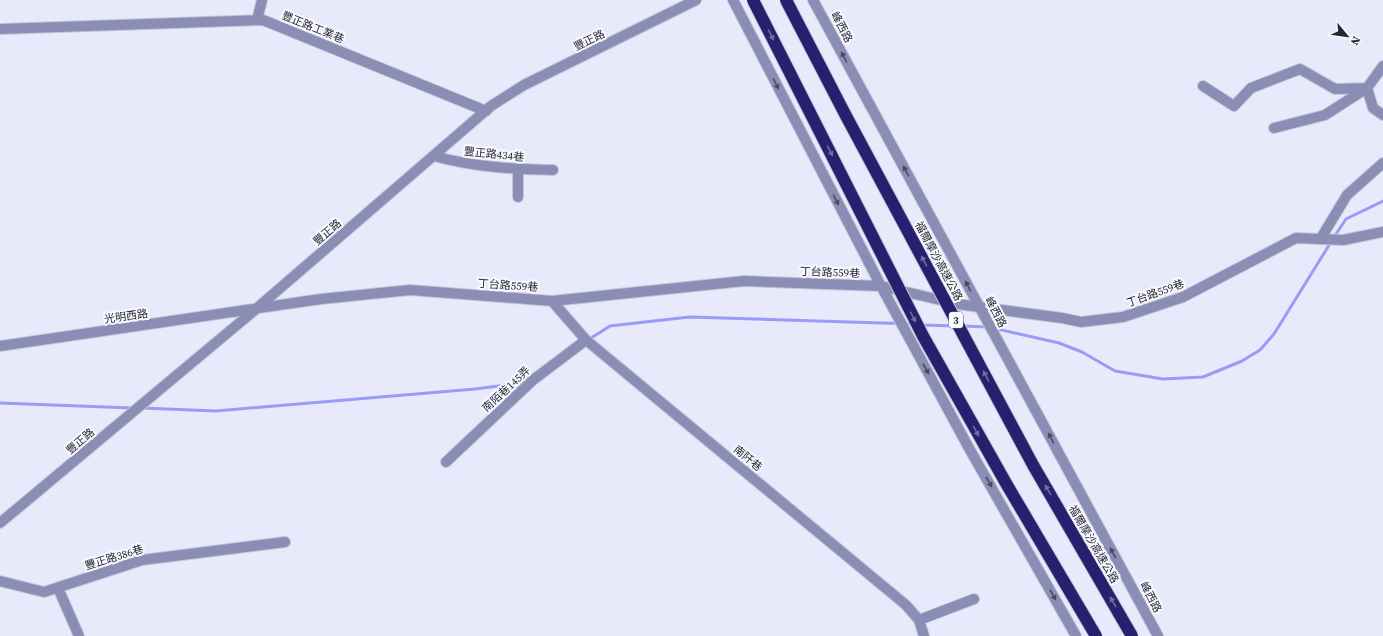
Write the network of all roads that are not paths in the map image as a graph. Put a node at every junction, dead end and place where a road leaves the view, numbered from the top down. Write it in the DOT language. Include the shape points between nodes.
graph roads {
  1 [pos="262,0"];
  2 [pos="696,0"];
  3 [pos="733,0"];
  4 [pos="753,0"];
  5 [pos="786,0"];
  6 [pos="813,0"];
  7 [pos="256,20"];
  8 [pos="0,30"];
  9 [pos="1383,66"];
  10 [pos="1203,86"];
  11 [pos="1367,88"];
  12 [pos="486,111"];
  13 [pos="1383,115"];
  14 [pos="1274,128"];
  15 [pos="434,156"];
  16 [pos="1383,163"];
  17 [pos="518,169"];
  18 [pos="553,170"];
  19 [pos="518,197"];
  20 [pos="1383,232"];
  21 [pos="1323,238"];
  22 [pos="881,286"];
  23 [pos="552,301"];
  24 [pos="979,306"];
  25 [pos="256,309"];
  26 [pos="586,340"];
  27 [pos="0,346"];
  28 [pos="446,462"];
  29 [pos="0,523"];
  30 [pos="285,542"];
  31 [pos="0,581"];
  32 [pos="58,588"];
  33 [pos="974,598"];
  34 [pos="919,620"];
  35 [pos="79,636"];
  36 [pos="924,636"];
  37 [pos="1076,636"];
  38 [pos="1096,636"];
  39 [pos="1132,636"];
  40 [pos="1158,636"];
  1 -- 7 [label="street"];
  2 -- 12 [label="street, 豐正路" via="524,85"];
  3 -- 22 [label="street, one-way"];
  4 -- 38 [label="highway, one-way, bridge" via="923,336"];
  39 -- 5 [label="highway, 福爾摩沙高速公路 / 3, one-way, bridge" via="1033,465"];
  24 -- 6 [label="street, 峰西路, one-way"];
  7 -- 8 [label="street, 豐正路工業巷"];
  7 -- 12 [label="street, 豐正路工業巷" via="263,20"];
  9 -- 11 [label="street"];
  10 -- 11 [label="street" via="1234,106 1251,88 1300,69 1335,89"];
  11 -- 13 [label="street" via="1372,108"];
  11 -- 14 [label="street" via="1325,114"];
  12 -- 15 [label="street, 豐正路"];
  15 -- 17 [label="street, 豐正路434巷" via="462,164"];
  15 -- 25 [label="street, 豐正路"];
  16 -- 21 [label="street" via="1347,195"];
  17 -- 18 [label="street, 豐正路434巷"];
  17 -- 19 [label="street"];
  20 -- 21 [label="street, 丁台路559巷" via="1341,239"];
  21 -- 24 [label="street, 丁台路559巷" via="1296,238 1183,297 1123,317 1081,322"];
  22 -- 23 [label="street, 丁台路559巷" via="744,281"];
  22 -- 24 [label="street, 丁台路559巷" via="957,304"];
  22 -- 37 [label="street, one-way" via="970,450"];
  23 -- 25 [label="street, 丁台路559巷" via="410,290"];
  23 -- 26 [label="street, 南阡巷"];
  40 -- 24 [label="street, 峰西路, one-way"];
  25 -- 27 [label="street, 光明西路"];
  25 -- 29 [label="street, 豐正路"];
  26 -- 28 [label="street, 南陌巷145弄" via="533,380"];
  26 -- 34 [label="street, 南阡巷" via="906,605"];
  30 -- 32 [label="street, 豐正路386巷" via="142,560"];
  31 -- 32 [label="street, 豐正路386巷" via="44,592"];
  32 -- 35 [label="street"];
  33 -- 34 [label="street"];
  34 -- 36 [label="street, 南阡巷"];
}
